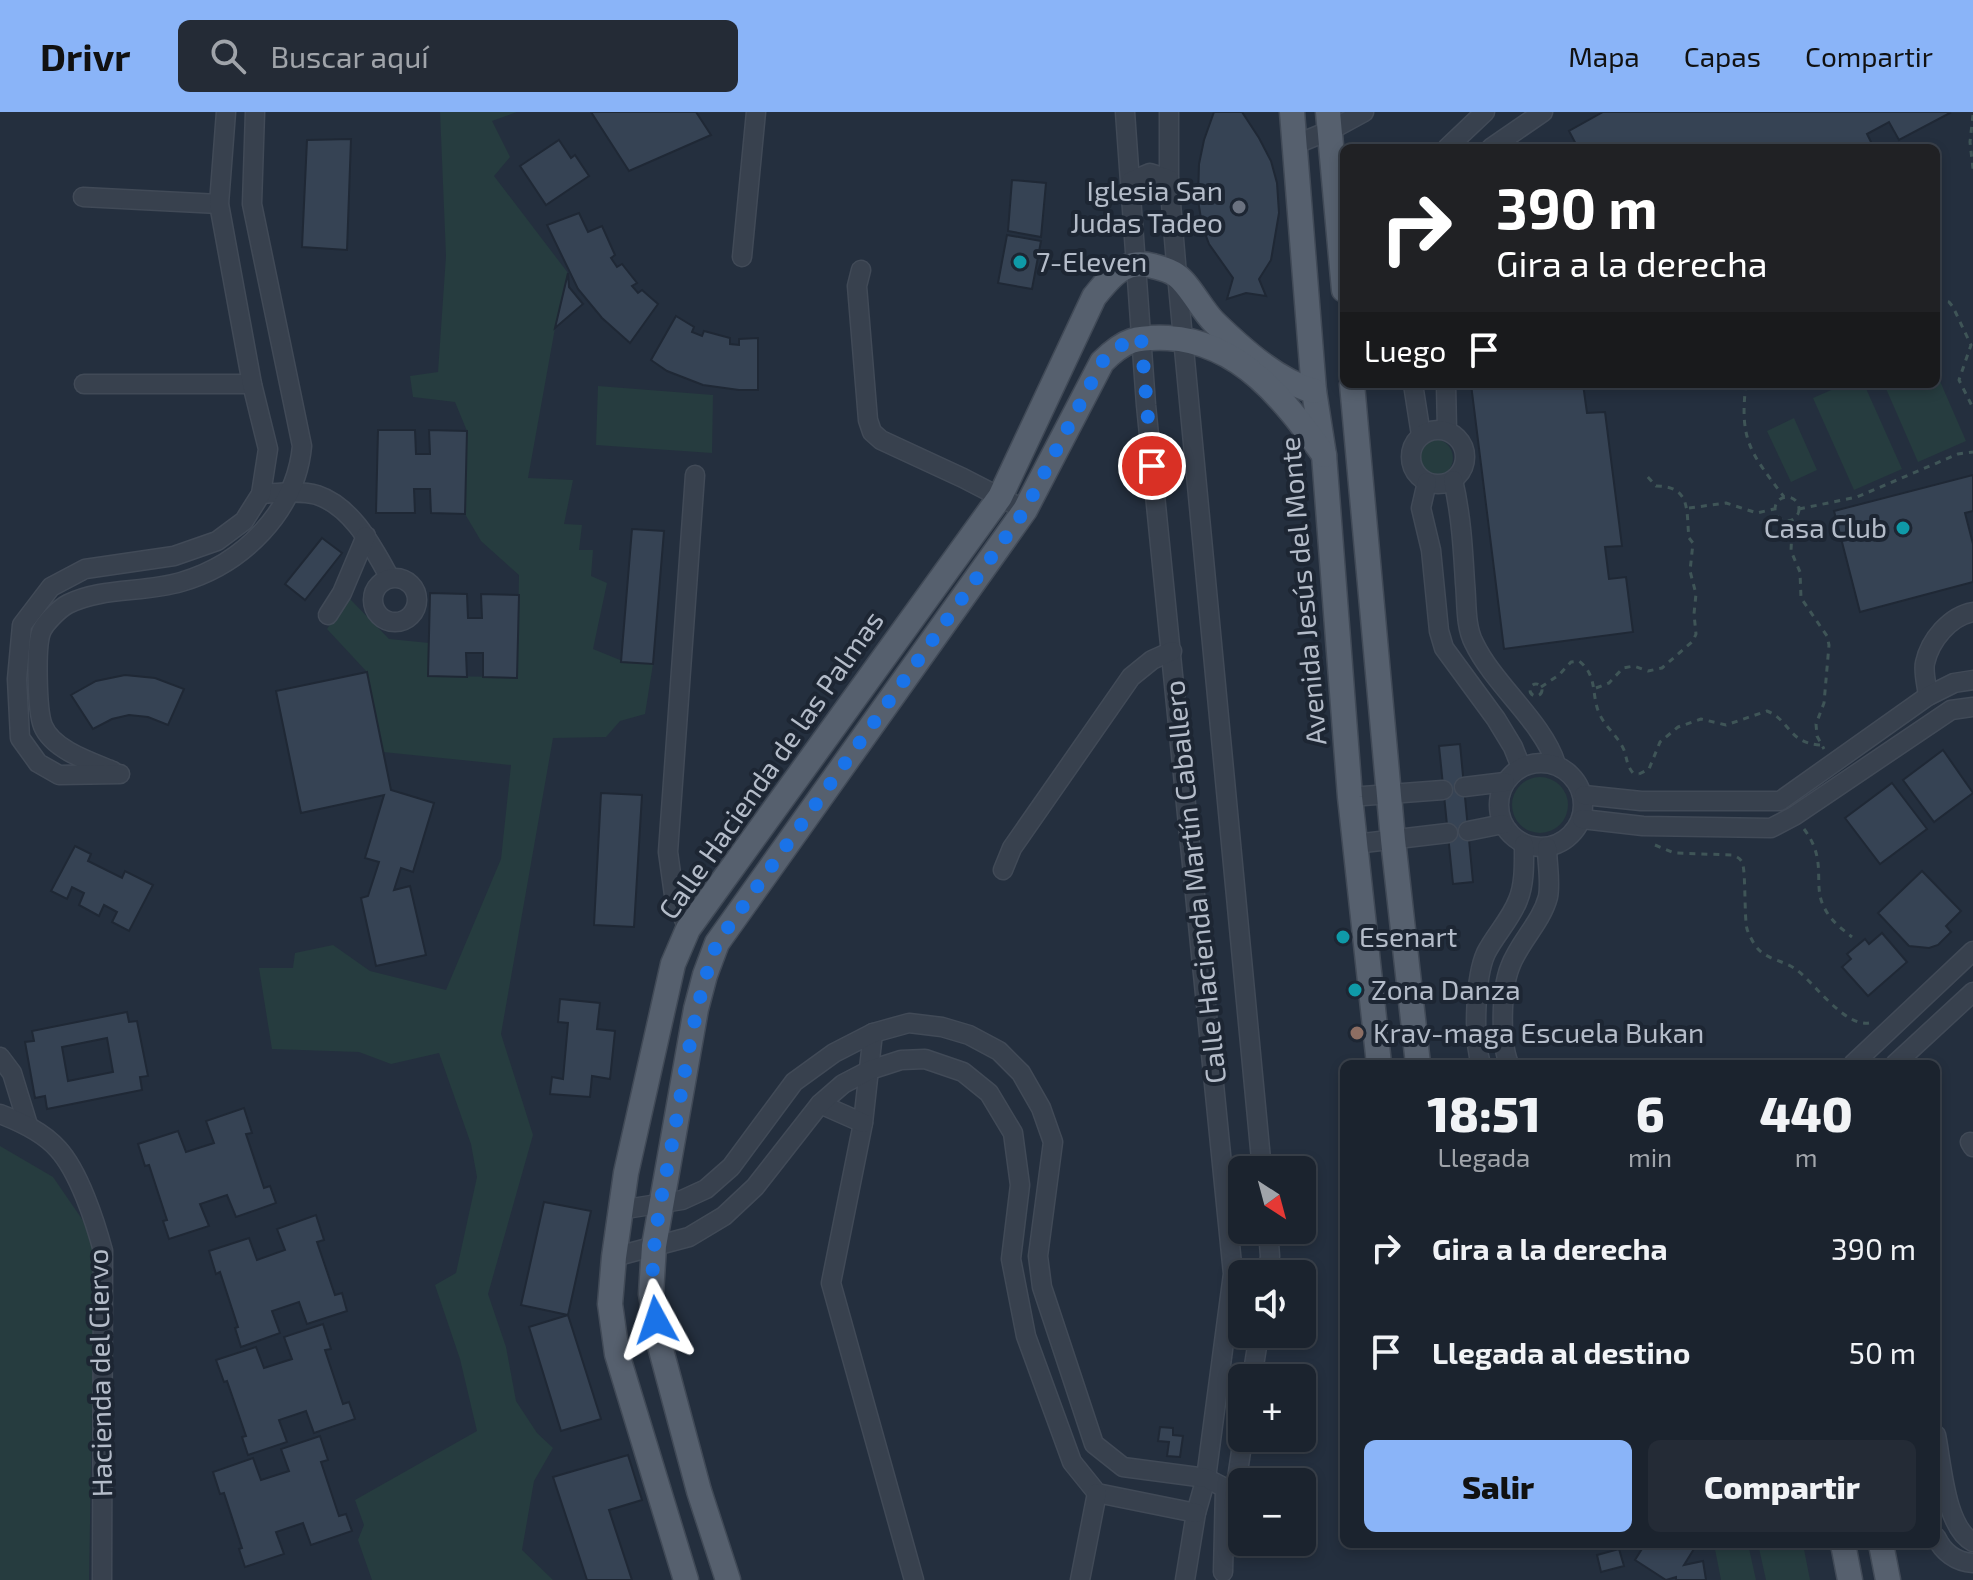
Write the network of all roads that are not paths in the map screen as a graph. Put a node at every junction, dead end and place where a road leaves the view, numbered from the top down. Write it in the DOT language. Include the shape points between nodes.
graph roads {
  1 [pos="226,112"];
  2 [pos="255,112"];
  3 [pos="756,112"];
  4 [pos="1125,112"];
  5 [pos="1169,112"];
  6 [pos="1292,112"];
  7 [pos="1364,112"];
  8 [pos="1485,112"];
  9 [pos="1543,112"];
  10 [pos="1330,121"];
  11 [pos="1451,144"];
  12 [pos="1497,144"];
  13 [pos="1294,145"];
  14 [pos="1169,179"];
  15 [pos="1131,181"];
  16 [pos="83,197"];
  17 [pos="219,204"];
  18 [pos="1340,242"];
  19 [pos="742,257"];
  20 [pos="1136,263"];
  21 [pos="861,270"];
  22 [pos="1177,275"];
  23 [pos="1141,337"];
  24 [pos="1184,339"];
  25 [pos="84,384"];
  26 [pos="252,384"];
  27 [pos="1352,388"];
  28 [pos="1414,388"];
  29 [pos="1446,388"];
  30 [pos="1314,391"];
  31 [pos="1447,430"];
  32 [pos="1421,435"];
  33 [pos="1324,455"];
  34 [pos="695,475"];
  35 [pos="1453,480"];
  36 [pos="1427,482"];
  37 [pos="290,493"];
  38 [pos="261,494"];
  39 [pos="1000,497"];
  40 [pos="1025,510"];
  41 [pos="366,536"];
  42 [pos="390,578"];
  43 [pos="1973,612"];
  44 [pos="328,615"];
  45 [pos="1172,651"];
  46 [pos="1973,680"];
  47 [pos="1928,696"];
  48 [pos="1973,707"];
  49 [pos="810,758"];
  50 [pos="1556,764"];
  51 [pos="1521,767"];
  52 [pos="836,778"];
  53 [pos="1505,782"];
  54 [pos="1464,787"];
  55 [pos="1443,790"];
  56 [pos="1390,793"];
  57 [pos="1584,795"];
  58 [pos="1350,797"];
  59 [pos="1582,819"];
  60 [pos="1503,824"];
  61 [pos="1468,831"];
  62 [pos="1448,833"];
  63 [pos="1393,840"];
  64 [pos="1355,844"];
  65 [pos="1524,844"];
  66 [pos="1547,847"];
  67 [pos="1003,870"];
  68 [pos="688,929"];
  69 [pos="1973,951"];
  70 [pos="1973,992"];
  71 [pos="873,1033"];
  72 [pos="0,1057"];
  73 [pos="1379,1060"];
  74 [pos="1418,1060"];
  75 [pos="1480,1060"];
  76 [pos="1507,1060"];
  77 [pos="1857,1060"];
  78 [pos="1899,1060"];
  79 [pos="870,1070"];
  80 [pos="820,1104"];
  81 [pos="0,1114"];
  82 [pos="863,1123"];
  83 [pos="28,1125"];
  84 [pos="745,1148"];
  85 [pos="1261,1156"];
  86 [pos="771,1165"];
  87 [pos="731,1167"];
  88 [pos="755,1187"];
  89 [pos="661,1204"];
  90 [pos="620,1210"];
  91 [pos="654,1246"];
  92 [pos="614,1257"];
  93 [pos="1241,1452"];
  94 [pos="1940,1455"];
  95 [pos="1206,1478"];
  96 [pos="1097,1493"];
  97 [pos="1196,1513"];
  98 [pos="1973,1542"];
  99 [pos="1940,1546"];
  100 [pos="1844,1548"];
  101 [pos="1882,1548"];
  102 [pos="1973,1563"];
  103 [pos="1222,1576"];
  104 [pos="102,1580"];
  105 [pos="686,1580"];
  106 [pos="728,1580"];
  107 [pos="914,1580"];
  108 [pos="1080,1580"];
  109 [pos="1185,1580"];
  110 [pos="1850,1580"];
  111 [pos="1888,1580"];
  1 -- 17 [label="street"];
  2 -- 37 [label="street" via="252,204 302,446"];
  3 -- 19 [label="street"];
  4 -- 15 [label="street, Calle Hacienda Martín Caballero"];
  5 -- 14 [label="street, Calle Hacienda Martín Caballero"];
  6 -- 13 [label="main road, Avenida Jesús del Monte"];
  7 -- 10 [label="street"];
  8 -- 11 [label="street"];
  9 -- 12 [label="street"];
  10 -- 13 [label="street"];
  10 -- 18 [label="main road"];
  13 -- 30 [label="main road, Avenida Jesús del Monte"];
  14 -- 15 [label="street" via="1150,173"];
  14 -- 22 [label="street, Calle Hacienda Martín Caballero"];
  15 -- 20 [label="street, Calle Hacienda Martín Caballero"];
  16 -- 17 [label="street"];
  17 -- 26 [label="street"];
  20 -- 22 [label="main road"];
  20 -- 23 [label="street, Calle Hacienda Martín Caballero"];
  20 -- 39 [label="main road, Calle Hacienda de las Palmas" via="1115,273 1094,297"];
  21 -- 39 [label="street" via="857,286 872,432"];
  22 -- 24 [label="street, Calle Hacienda Martín Caballero"];
  22 -- 30 [label="main road" via="1214,321 1276,375"];
  23 -- 24 [label="main road"];
  23 -- 40 [label="main road, Calle Hacienda de las Palmas" via="1115,348 1102,362"];
  23 -- 45 [label="street, Calle Hacienda Martín Caballero"];
  24 -- 33 [label="main road" via="1252,371 1290,409"];
  24 -- 85 [label="street, Calle Hacienda Martín Caballero"];
  25 -- 26 [label="street"];
  26 -- 38 [label="street" via="268,449"];
  27 -- 56 [label="main road"];
  28 -- 32 [label="street"];
  29 -- 31 [label="street"];
  30 -- 33 [label="main road, Avenida Jesús del Monte"];
  31 -- 32 [label="street"];
  31 -- 35 [label="street" via="1463,445 1466,458"];
  32 -- 36 [label="street" via="1414,444 1412,465"];
  33 -- 58 [label="main road, Avenida Jesús del Monte"];
  34 -- 68 [label="street" via="668,852 674,895"];
  35 -- 36 [label="street"];
  35 -- 50 [label="street" via="1474,643 1550,745"];
  36 -- 51 [label="street" via="1421,508 1444,648 1496,719"];
  37 -- 38 [label="street"];
  37 -- 38 [label="street" via="261,536 229,560 181,582 94,595 65,605 41,630 37,678 44,727 66,751 120,774 59,775 38,763 20,738 17,679 22,625 51,587 85,569 174,556 217,541 244,521"];
  37 -- 41 [label="street" via="317,495 338,507"];
  39 -- 40 [label="street"];
  39 -- 49 [label="main road, Calle Hacienda de las Palmas"];
  40 -- 52 [label="main road, Calle Hacienda de las Palmas"];
  41 -- 42 [label="street"];
  41 -- 44 [label="street"];
  43 -- 47 [label="street" via="1938,634 1925,664"];
  45 -- 67 [label="street" via="1131,677 1012,848"];
  45 -- 95 [label="street, Calle Hacienda Martín Caballero" via="1233,1274"];
  46 -- 47 [label="street"];
  47 -- 57 [label="street" via="1780,801 1641,801"];
  48 -- 59 [label="street" via="1951,710 1771,828 1643,826"];
  49 -- 52 [label="main road"];
  49 -- 68 [label="main road, Calle Hacienda de las Palmas"];
  50 -- 51 [label="street"];
  50 -- 57 [label="street" via="1574,776"];
  51 -- 53 [label="street"];
  52 -- 89 [label="main road, Calle Hacienda de las Palmas" via="717,943 696,1009"];
  53 -- 54 [label="street"];
  53 -- 60 [label="street" via="1498,803"];
  55 -- 56 [label="street"];
  56 -- 58 [label="street"];
  56 -- 63 [label="main road"];
  57 -- 59 [label="street"];
  58 -- 64 [label="main road, Avenida Jesús del Monte"];
  59 -- 66 [label="street" via="1568,838"];
  60 -- 61 [label="street"];
  60 -- 65 [label="street"];
  62 -- 63 [label="street"];
  63 -- 64 [label="street"];
  63 -- 74 [label="main road"];
  64 -- 73 [label="main road, Avenida Jesús del Monte"];
  65 -- 66 [label="street"];
  65 -- 75 [label="street" via="1518,899 1485,955 1479,982"];
  66 -- 76 [label="street" via="1548,894 1510,966 1505,987"];
  68 -- 90 [label="main road, Calle Hacienda de las Palmas" via="673,964"];
  69 -- 77 [label="street"];
  70 -- 78 [label="street"];
  71 -- 79 [label="street"];
  71 -- 84 [label="street" via="794,1082"];
  71 -- 95 [label="street" via="909,1023 942,1027 999,1051 1021,1073 1053,1142 1038,1256 1042,1287 1094,1444 1123,1467"];
  72 -- 83 [label="street" via="12,1073"];
  79 -- 80 [label="street"];
  79 -- 82 [label="street"];
  79 -- 96 [label="street" via="925,1059 963,1072 989,1093 1013,1133 1020,1185 1011,1259 1026,1336 1072,1462"];
  80 -- 82 [label="street"];
  80 -- 86 [label="street"];
  81 -- 83 [label="street, Hacienda del Ciervo"];
  82 -- 107 [label="street" via="831,1283"];
  83 -- 104 [label="street, Hacienda del Ciervo" via="59,1149 103,1251"];
  84 -- 86 [label="street"];
  84 -- 87 [label="street"];
  86 -- 88 [label="street"];
  87 -- 88 [label="street"];
  87 -- 89 [label="street" via="706,1189"];
  88 -- 91 [label="street" via="724,1216 689,1237"];
  89 -- 90 [label="street"];
  89 -- 91 [label="main road, Calle Hacienda de las Palmas"];
  90 -- 92 [label="main road, Calle Hacienda de las Palmas"];
  91 -- 92 [label="street"];
  91 -- 106 [label="main road, Calle Hacienda de las Palmas" via="651,1294 660,1346"];
  92 -- 105 [label="main road, Calle Hacienda de las Palmas" via="610,1304 617,1354"];
  93 -- 103 [label="street"];
  94 -- 98 [label="street" via="1953,1521"];
  95 -- 97 [label="street, Calle Hacienda Martín Caballero"];
  95 -- 103 [label="street" via="1225,1488"];
  96 -- 97 [label="street"];
  96 -- 108 [label="street"];
  97 -- 109 [label="street, Calle Hacienda Martín Caballero"];
  99 -- 102 [label="street" via="1964,1563"];
  100 -- 110 [label="main road"];
  101 -- 111 [label="main road"];
}
